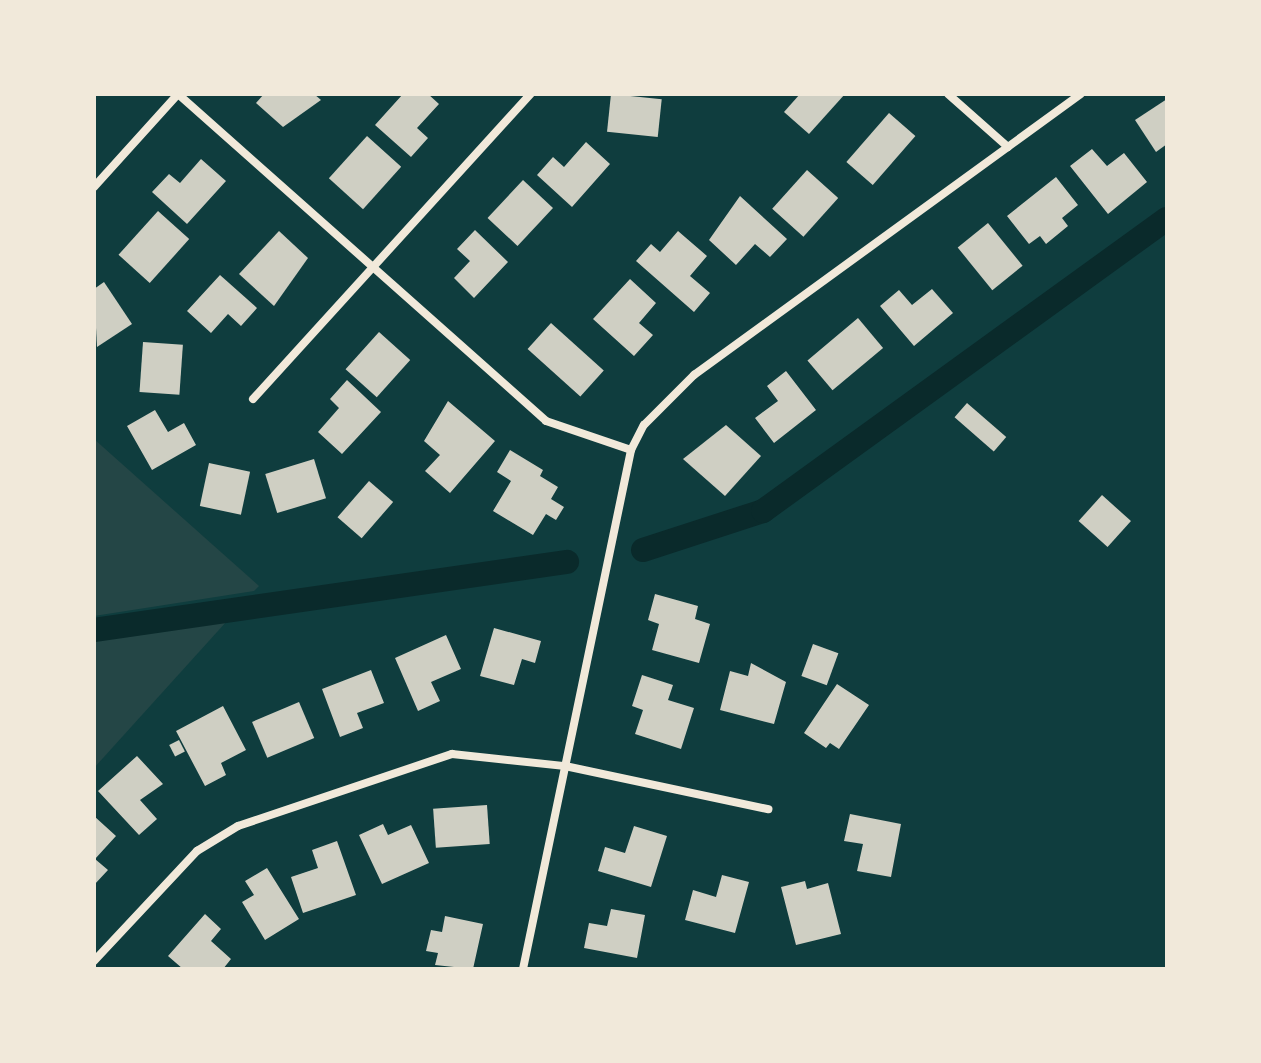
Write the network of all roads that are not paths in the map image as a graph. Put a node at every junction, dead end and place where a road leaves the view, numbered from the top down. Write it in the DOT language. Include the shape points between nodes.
graph roads {
  1 [pos="178,94"];
  2 [pos="531,94"];
  3 [pos="948,94"];
  4 [pos="1081,94"];
  5 [pos="1008,147"];
  6 [pos="94,187"];
  7 [pos="373,268"];
  8 [pos="253,399"];
  9 [pos="631,450"];
  10 [pos="565,766"];
  11 [pos="768,809"];
  12 [pos="94,961"];
  13 [pos="523,969"];
  1 -- 6 [label="street"];
  1 -- 7 [label="street"];
  2 -- 7 [label="street"];
  3 -- 5 [label="street"];
  4 -- 5 [label="street"];
  5 -- 9 [label="street" via="694,375 665,399"];
  7 -- 8 [label="street"];
  7 -- 9 [label="street" via="546,421"];
  9 -- 10 [label="street"];
  10 -- 11 [label="street"];
  10 -- 12 [label="street" via="452,754 238,826 197,851"];
  10 -- 13 [label="street"];
}
